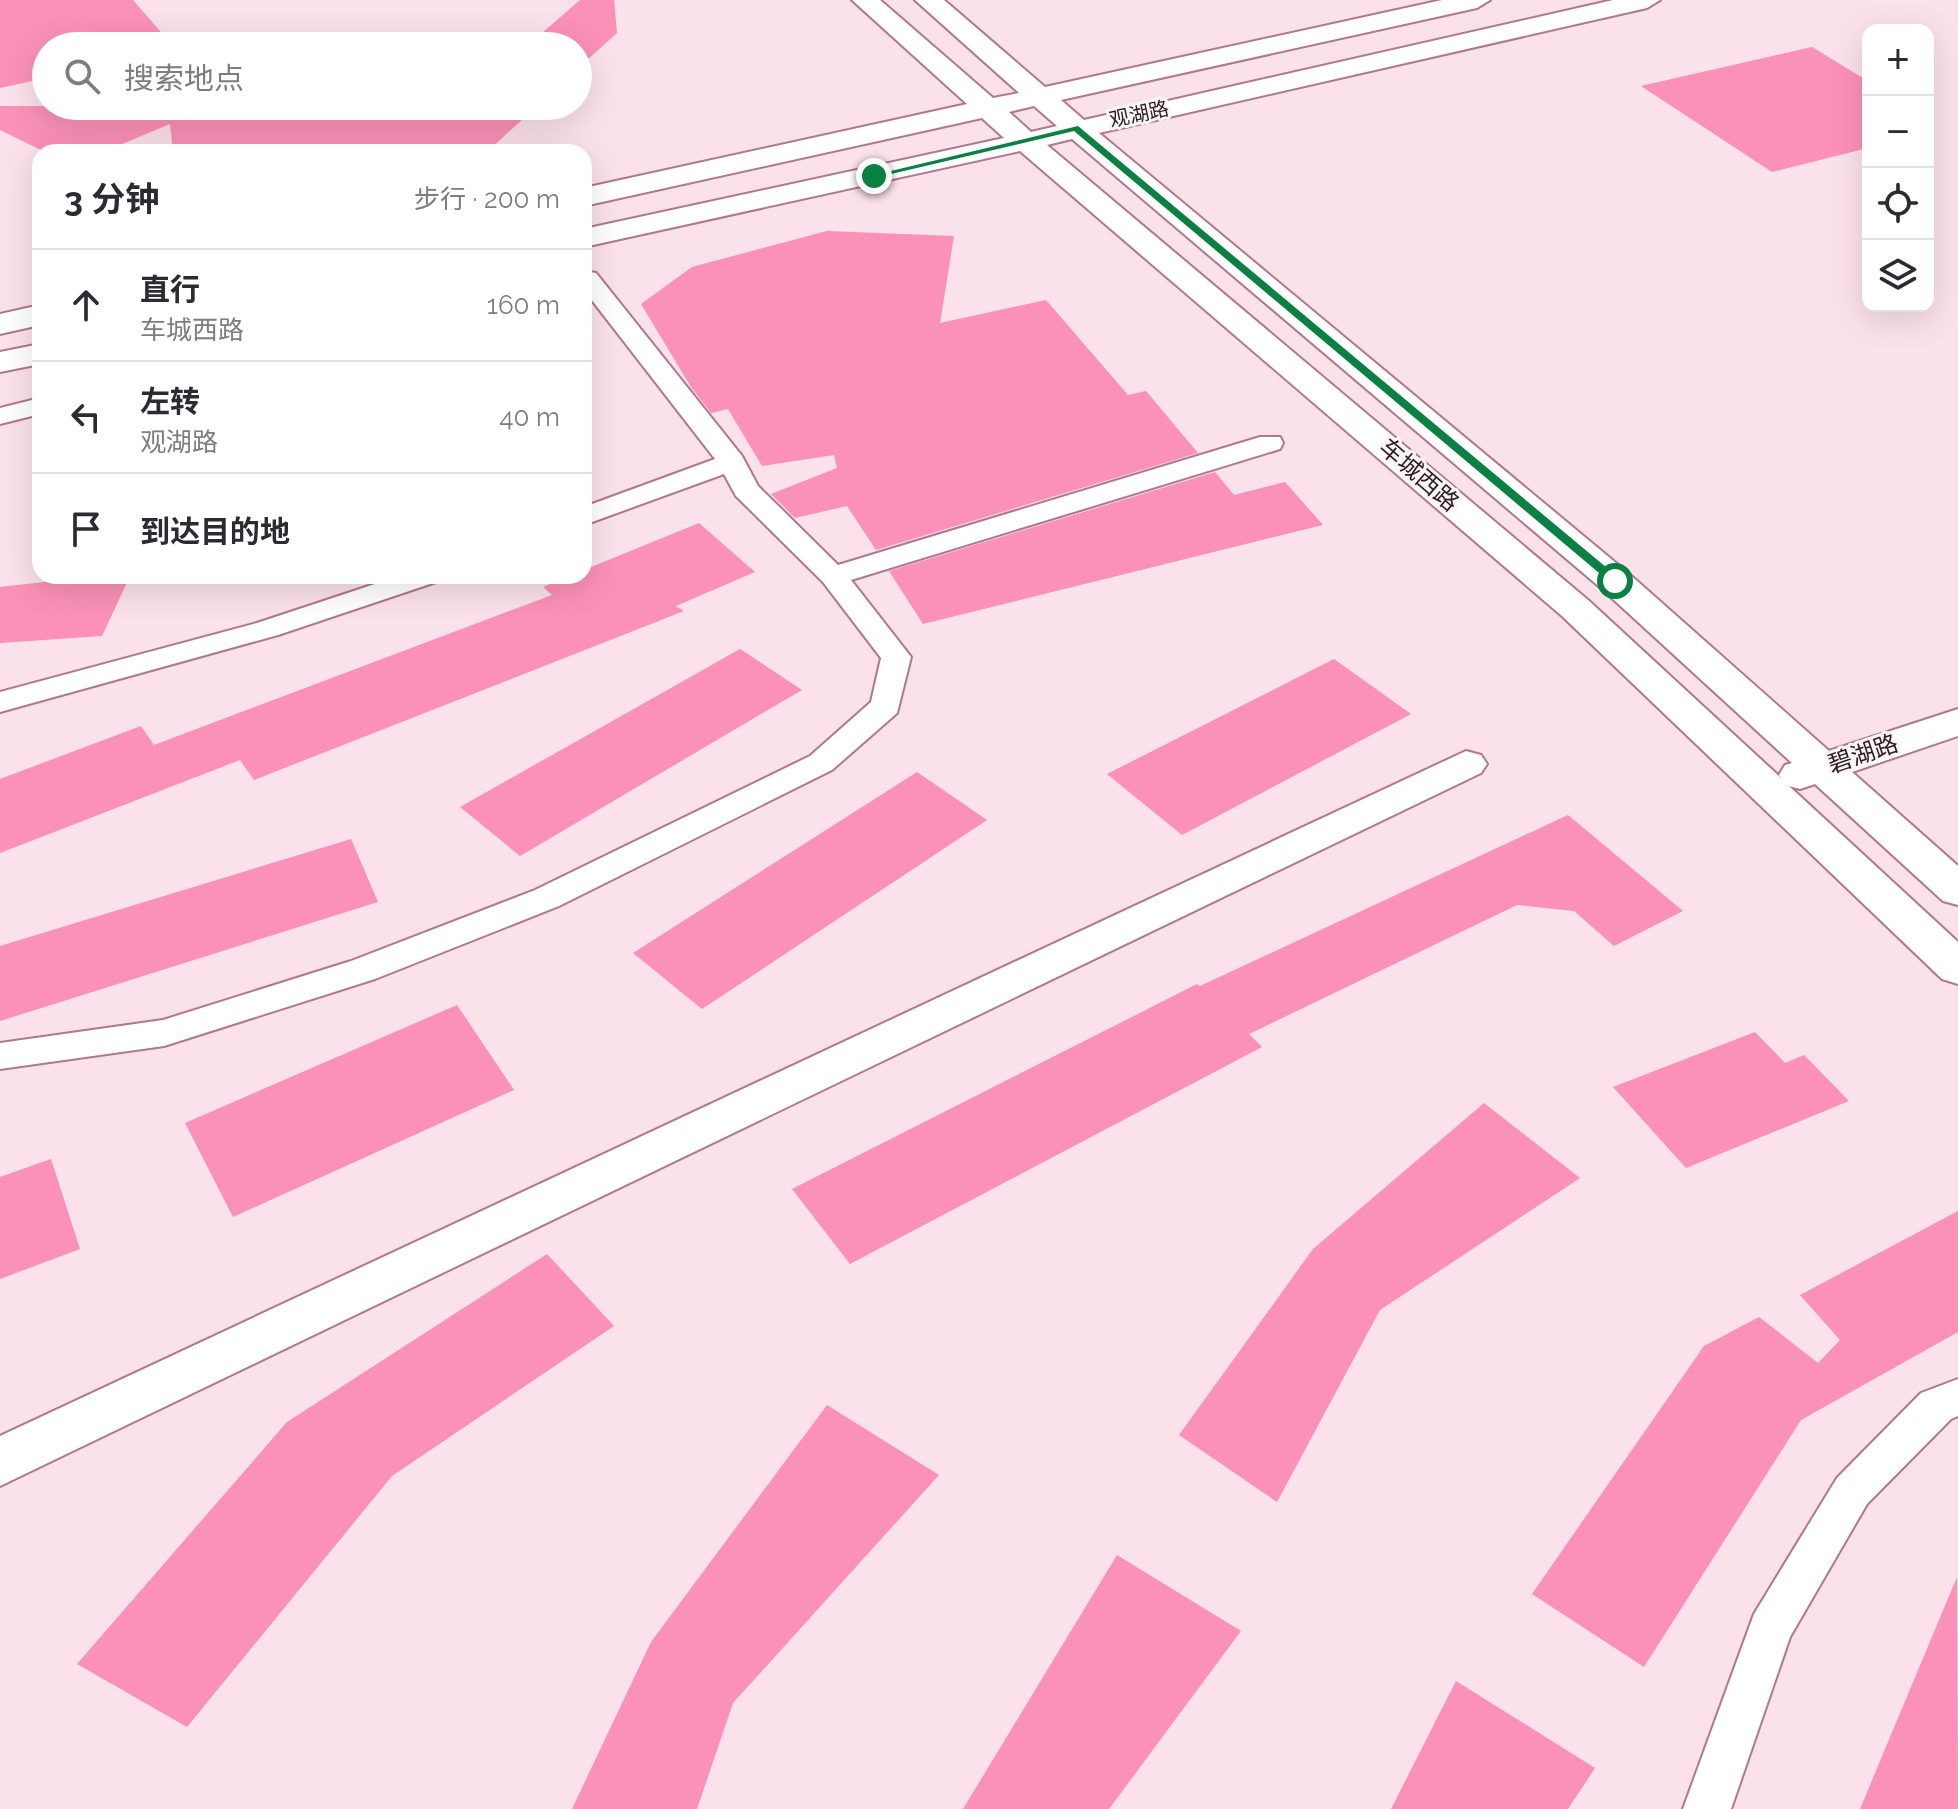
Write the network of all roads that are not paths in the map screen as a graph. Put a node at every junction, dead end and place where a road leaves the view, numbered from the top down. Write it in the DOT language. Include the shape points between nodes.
graph roads {
  1 [pos="865,0"];
  2 [pos="928,0"];
  3 [pos="1477,0"];
  4 [pos="1647,0"];
  5 [pos="1038,95"];
  6 [pos="986,107"];
  7 [pos="1075,128"];
  8 [pos="1024,140"];
  9 [pos="592,195"];
  10 [pos="592,236"];
  11 [pos="592,284"];
  12 [pos="32,317"];
  13 [pos="0,324"];
  14 [pos="32,356"];
  15 [pos="0,362"];
  16 [pos="32,408"];
  17 [pos="0,416"];
  18 [pos="1270,443"];
  19 [pos="732,462"];
  20 [pos="592,514"];
  21 [pos="833,576"];
  22 [pos="403,584"];
  23 [pos="0,702"];
  24 [pos="1958,722"];
  25 [pos="1466,764"];
  26 [pos="1826,767"];
  27 [pos="1768,785"];
  28 [pos="1958,890"];
  29 [pos="1958,968"];
  30 [pos="0,1056"];
  31 [pos="1958,1397"];
  32 [pos="0,1462"];
  33 [pos="1707,1809"];
  1 -- 6 [label="main road, 车城西路"];
  2 -- 5 [label="main road, 车城西路"];
  3 -- 5 [label="main road, 观湖路"];
  4 -- 7 [label="main road, 观湖路"];
  5 -- 6 [label="main road, 观湖路"];
  5 -- 7 [label="main road, 车城西路"];
  6 -- 8 [label="main road, 车城西路"];
  6 -- 9 [label="main road, 观湖路"];
  7 -- 8 [label="main road, 观湖路"];
  7 -- 26 [label="main road, 车城西路" via="1615,581"];
  8 -- 10 [label="main road, 观湖路"];
  8 -- 27 [label="main road, 车城西路" via="1575,608"];
  11 -- 19 [label="lane"];
  12 -- 13 [label="main road"];
  14 -- 15 [label="main road"];
  16 -- 17 [label="lane"];
  18 -- 21 [label="lane"];
  19 -- 20 [label="lane"];
  19 -- 21 [label="lane" via="746,490"];
  21 -- 30 [label="lane" via="896,657 886,706 821,763 547,898 363,970 164,1033"];
  22 -- 23 [label="lane" via="329,610"];
  24 -- 26 [label="main road, 碧湖路"];
  25 -- 32 [label="main road"];
  26 -- 27 [label="main road, 碧湖路"];
  26 -- 28 [label="main road, 车城西路"];
  27 -- 29 [label="main road, 车城西路"];
  31 -- 33 [label="lane" via="1936,1406 1852,1491 1770,1629"];
}
